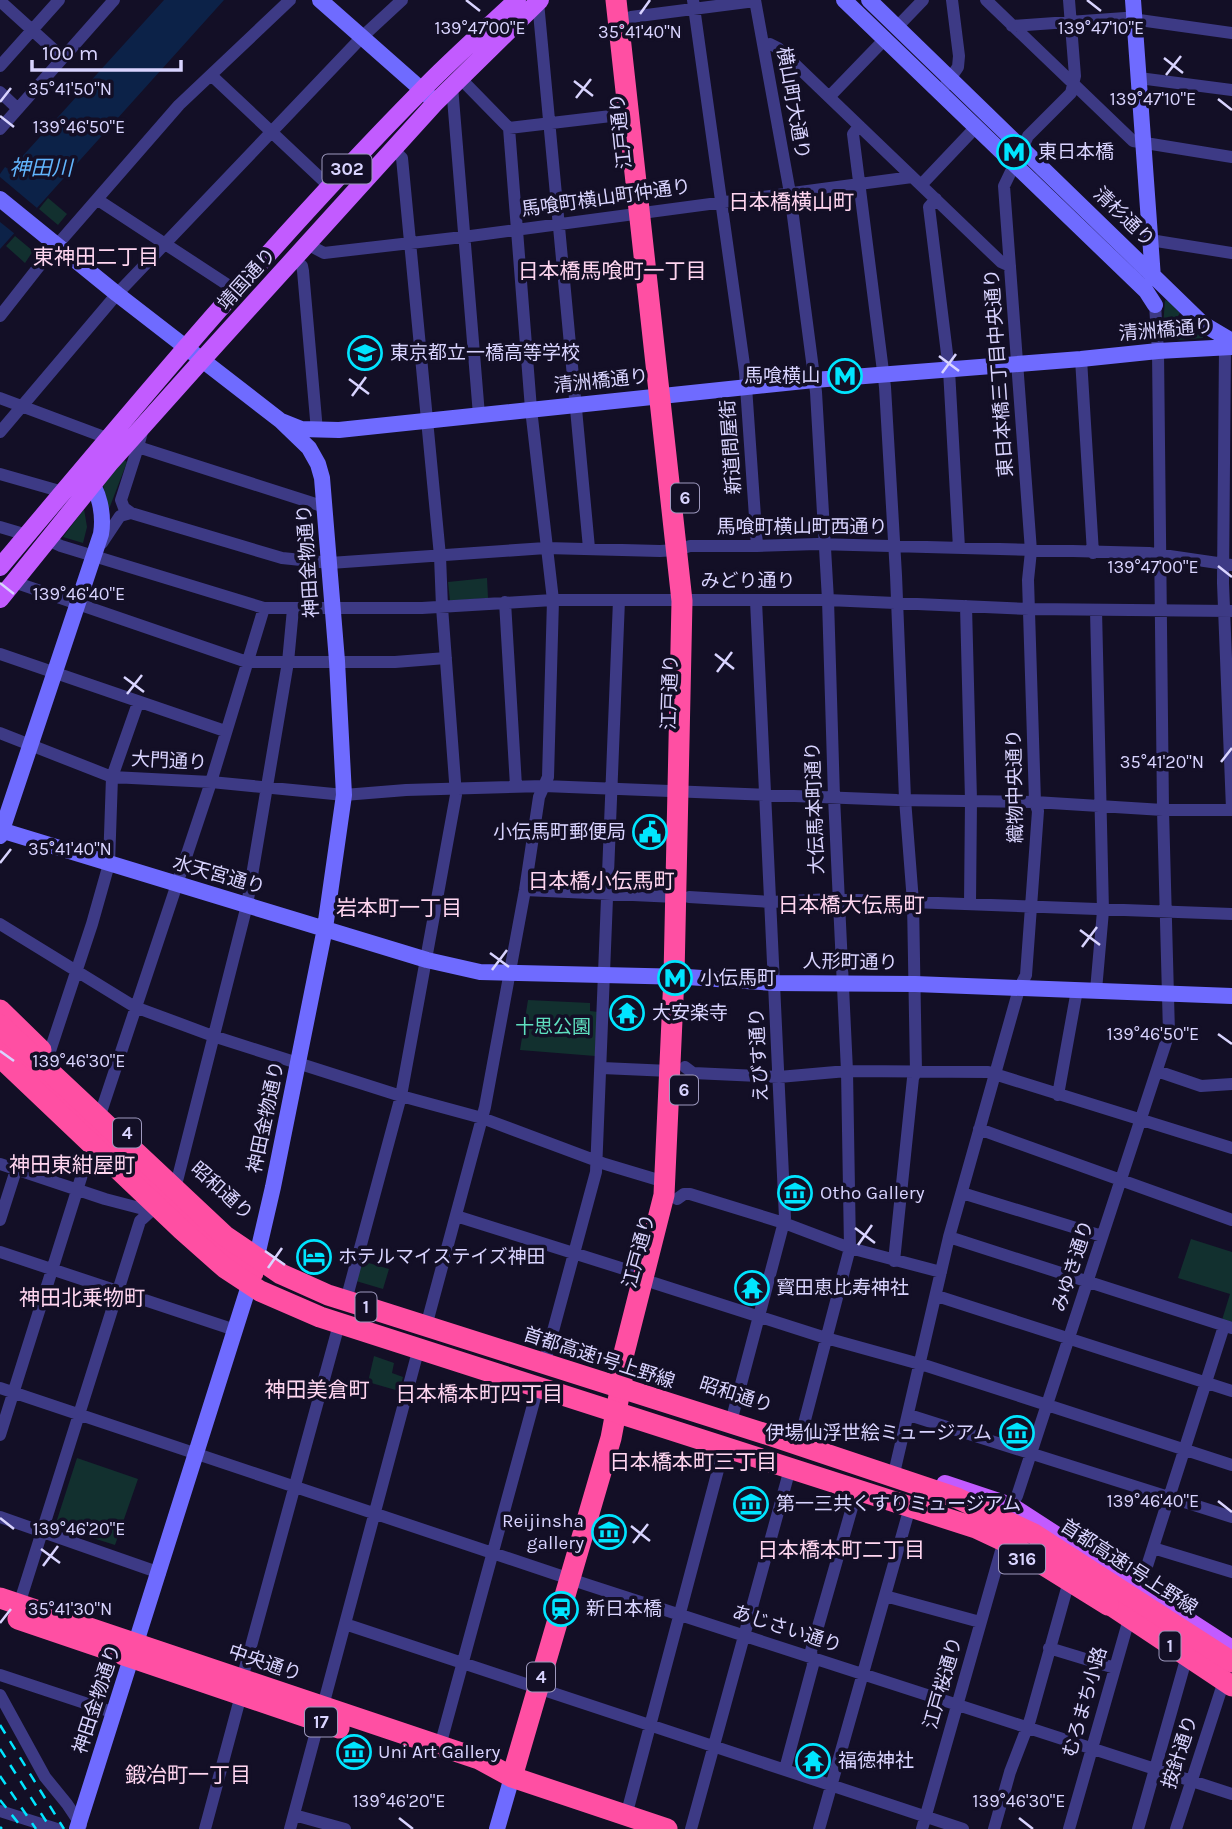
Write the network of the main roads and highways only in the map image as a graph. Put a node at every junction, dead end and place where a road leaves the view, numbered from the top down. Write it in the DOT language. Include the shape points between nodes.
graph roads {
  1 [pos="517,0"];
  2 [pos="615,0"];
  3 [pos="539,1"];
  4 [pos="630,9"];
  5 [pos="646,211"];
  6 [pos="87,478"];
  7 [pos="0,567"];
  8 [pos="0,599"];
  9 [pos="0,1010"];
  10 [pos="0,1025"];
  11 [pos="0,1043"];
  12 [pos="0,1057"];
  13 [pos="0,1067"];
  14 [pos="93,1135"];
  15 [pos="134,1152"];
  16 [pos="184,1241"];
  17 [pos="253,1273"];
  18 [pos="395,1309"];
  19 [pos="426,1327"];
  20 [pos="373,1340"];
  21 [pos="450,1342"];
  22 [pos="551,1359"];
  23 [pos="622,1380"];
  24 [pos="615,1421"];
  25 [pos="667,1437"];
  26 [pos="866,1460"];
  27 [pos="791,1469"];
  28 [pos="855,1497"];
  29 [pos="1056,1534"];
  30 [pos="1111,1600"];
  31 [pos="8,1608"];
  32 [pos="1232,1648"];
  33 [pos="1232,1661"];
  34 [pos="1230,1685"];
  35 [pos="320,1714"];
  36 [pos="512,1777"];
  37 [pos="667,1829"];
  1 -- 6 [label="main road, 靖国通り / 302" via="422,90 330,187 107,438"];
  2 -- 5 [label="highway, 江戸通り / 6" via="628,114"];
  3 -- 6 [label="main road, 靖国通り / 302" via="436,102 143,426"];
  4 -- 5 [label="highway, 江戸通り / 6"];
  5 -- 23 [label="highway, 江戸通り / 6" via="689,601 678,1069 670,1197 632,1364"];
  6 -- 7 [label="main road, 靖国通り / 302" via="63,492"];
  6 -- 8 [label="main road, 靖国通り / 302" via="48,540"];
  9 -- 17 [label="highway, 昭和通り / 4" via="195,1198"];
  10 -- 15 [label="highway, 首都高速1号上野線 / 1, bridge"];
  11 -- 14 [label="highway"];
  12 -- 30 [label="highway, 1, bridge" via="206,1251 243,1281 278,1300 976,1528"];
  13 -- 14 [label="highway, 昭和通り / 4"];
  14 -- 16 [label="highway, 昭和通り / 4" via="151,1211"];
  14 -- 16 [label="highway" via="151,1184"];
  15 -- 19 [label="highway, bridge" via="198,1227 252,1270 295,1293"];
  15 -- 33 [label="highway, 首都高速1号上野線 / 1, bridge" via="225,1236 266,1266 300,1283 957,1498 1045,1540"];
  16 -- 17 [label="highway, 昭和通り / 4" via="224,1277"];
  17 -- 18 [label="highway, 昭和通り / 4" via="301,1276"];
  17 -- 20 [label="highway, 昭和通り / 4" via="268,1303"];
  18 -- 19 [label="highway, 昭和通り / 4"];
  18 -- 21 [label="highway"];
  19 -- 21 [label="highway"];
  19 -- 22 [label="highway, 昭和通り / 4"];
  20 -- 21 [label="highway" via="447,1349 583,1389"];
  20 -- 24 [label="highway, 昭和通り / 4"];
  22 -- 23 [label="highway, 昭和通り / 4"];
  22 -- 24 [label="highway" via="603,1394"];
  23 -- 24 [label="highway, 江戸通り / 4"];
  23 -- 25 [label="highway" via="634,1405"];
  23 -- 26 [label="main road, 昭和通り / 316"];
  24 -- 25 [label="main road, 昭和通り"];
  24 -- 36 [label="highway, 江戸通り / 4"];
  25 -- 27 [label="main road, 昭和通り" via="722,1455"];
  26 -- 27 [label="highway" via="797,1454 656,1412"];
  26 -- 29 [label="main road, 昭和通り / 316" via="1011,1506"];
  27 -- 28 [label="highway"];
  27 -- 30 [label="highway, bridge" via="839,1475 1012,1533"];
  28 -- 34 [label="main road, 316" via="1003,1547 1185,1663"];
  29 -- 30 [label="highway"];
  29 -- 32 [label="main road, 昭和通り / 316"];
  30 -- 34 [label="highway, 1"];
  31 -- 35 [label="highway, 中央通り / 17"];
  35 -- 36 [label="highway, 中央通り / 17" via="440,1746 487,1762"];
  35 -- 36 [label="highway, 中央通り / 17" via="483,1776"];
  36 -- 37 [label="highway, 中央通り"];
}
